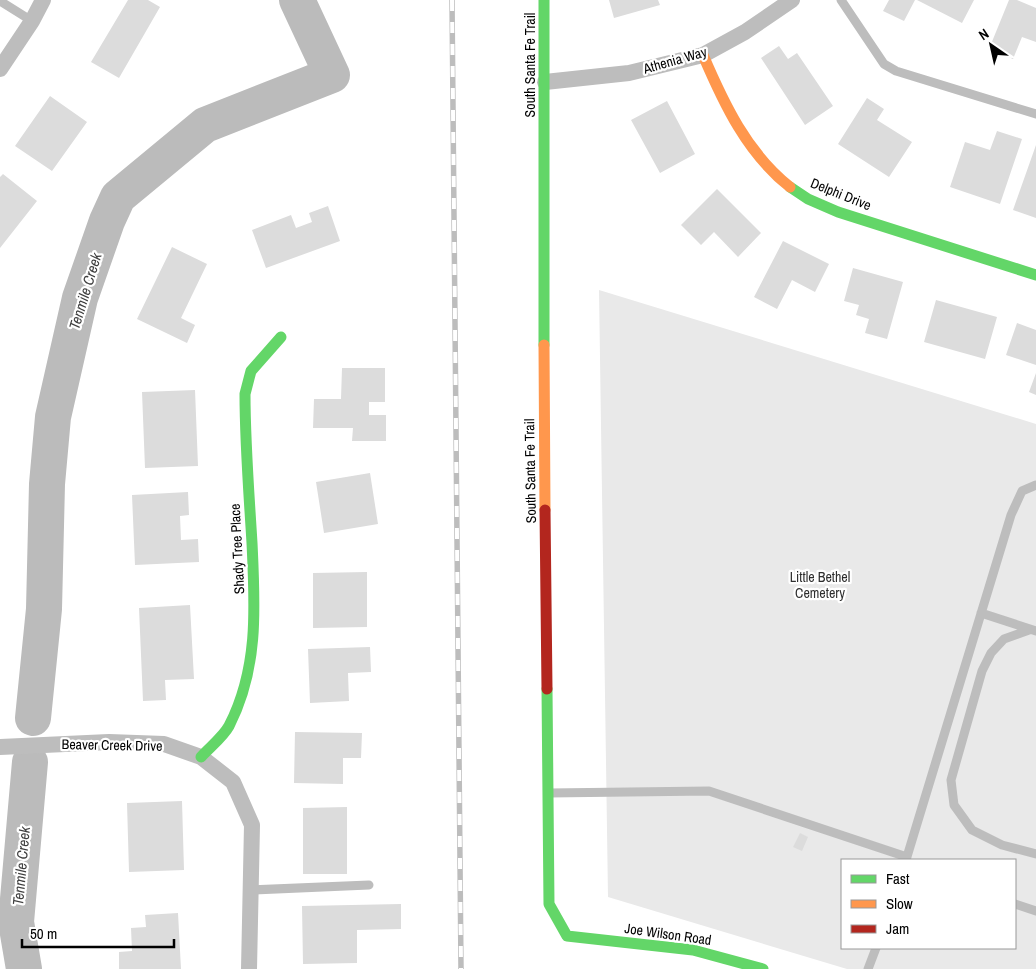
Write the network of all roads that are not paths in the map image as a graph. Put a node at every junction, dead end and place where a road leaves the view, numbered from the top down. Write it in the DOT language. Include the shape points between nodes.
graph roads {
  1 [pos="44,0"];
  2 [pos="544,0"];
  3 [pos="792,0"];
  4 [pos="841,0"];
  5 [pos="0,1"];
  6 [pos="32,22"];
  7 [pos="703,55"];
  8 [pos="0,69"];
  9 [pos="545,82"];
  10 [pos="1036,114"];
  11 [pos="1036,274"];
  12 [pos="281,337"];
  13 [pos="1036,485"];
  14 [pos="981,613"];
  15 [pos="1032,630"];
  16 [pos="0,747"];
  17 [pos="201,757"];
  18 [pos="548,793"];
  19 [pos="1036,854"];
  20 [pos="907,858"];
  21 [pos="369,885"];
  22 [pos="251,890"];
  23 [pos="1016,904"];
  24 [pos="1036,911"];
  25 [pos="567,936"];
  26 [pos="876,949"];
  27 [pos="249,969"];
  28 [pos="764,969"];
  29 [pos="868,969"];
  1 -- 6 [label="street"];
  2 -- 9 [label="street, South Santa Fe Trail"];
  3 -- 7 [label="street, Athenia Way" via="745,32"];
  4 -- 10 [label="lane" via="884,64 896,71"];
  5 -- 6 [label="lane"];
  6 -- 8 [label="street"];
  7 -- 9 [label="street, Athenia Way" via="629,73"];
  7 -- 11 [label="street, Delphi Drive" via="718,91 757,155 802,196 833,210"];
  9 -- 18 [label="street, South Santa Fe Trail"];
  12 -- 17 [label="street, Shady Tree Place" via="251,371 245,394 254,582 255,628 251,664 243,695 228,728"];
  13 -- 14 [label="lane" via="1022,491 1011,515"];
  14 -- 15 [label="lane"];
  14 -- 20 [label="lane"];
  15 -- 19 [label="lane" via="1004,639 991,653 982,671 951,780 954,805 972,830 1002,845"];
  16 -- 17 [label="street, Beaver Creek Drive" via="109,742 164,744"];
  17 -- 22 [label="street, Beaver Creek Drive" via="233,782 252,825"];
  18 -- 20 [label="lane" via="709,791"];
  18 -- 25 [label="street, South Santa Fe Trail" via="549,904"];
  21 -- 22 [label="lane"];
  22 -- 27 [label="street, Beaver Creek Drive"];
  23 -- 24 [label="lane"];
  25 -- 28 [label="street, Joe Wilson Road" via="693,950"];
  26 -- 29 [label="lane"];
}
